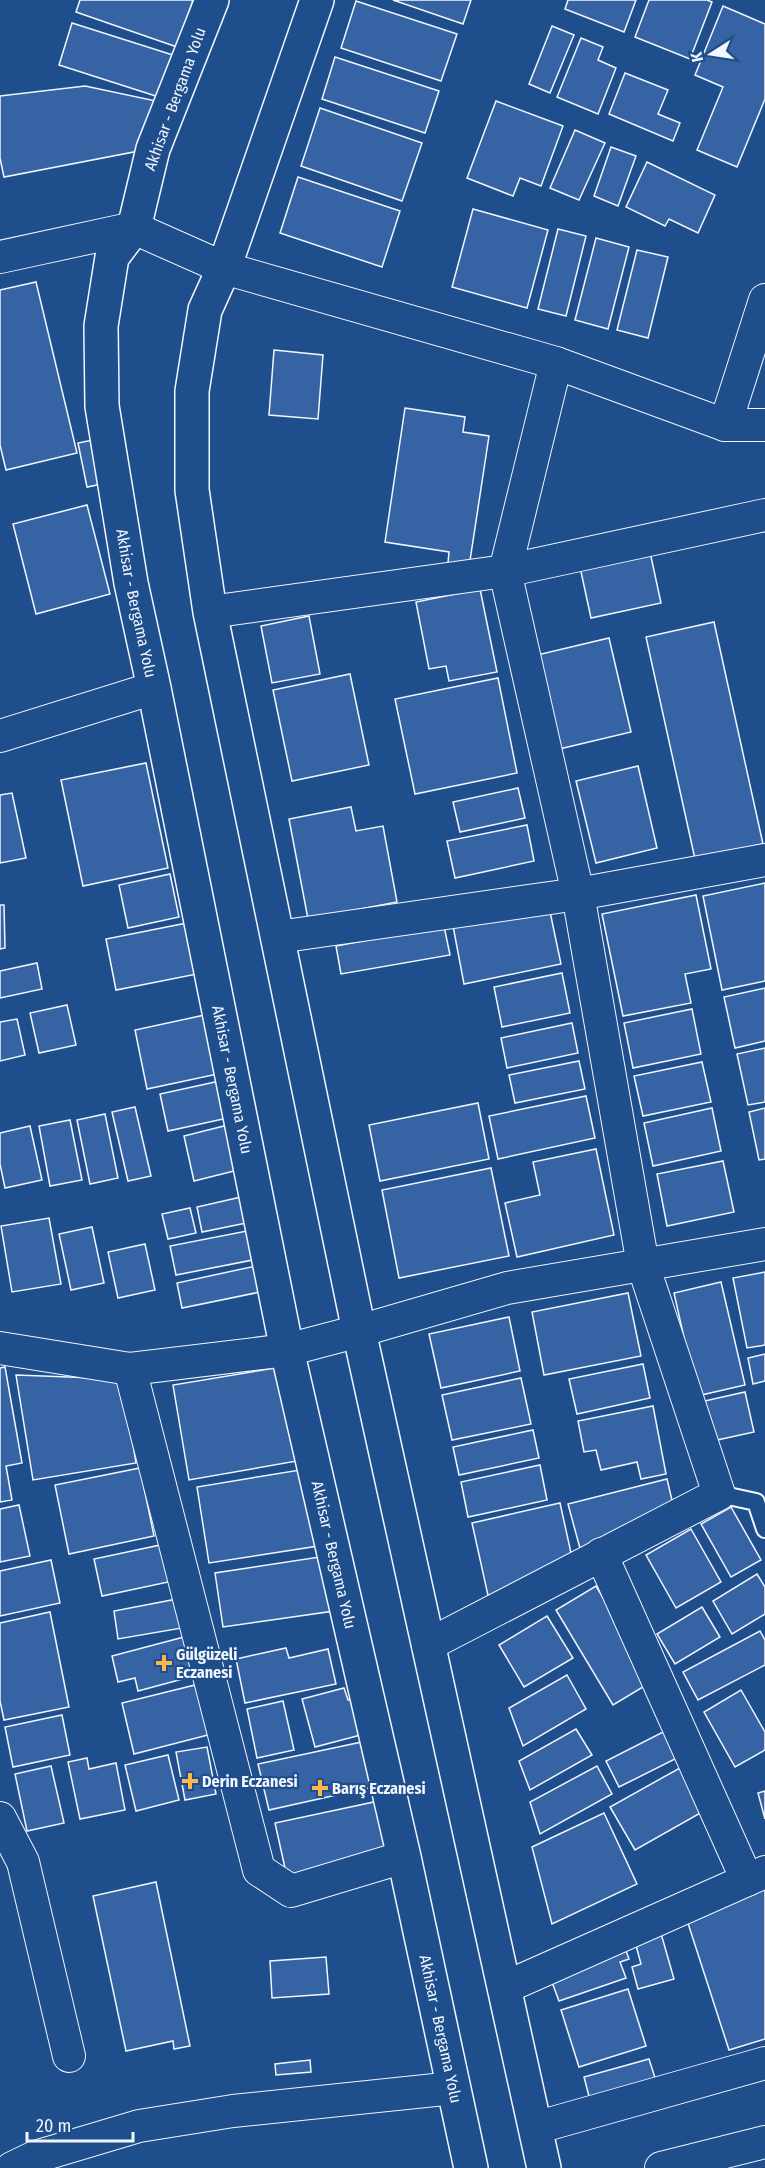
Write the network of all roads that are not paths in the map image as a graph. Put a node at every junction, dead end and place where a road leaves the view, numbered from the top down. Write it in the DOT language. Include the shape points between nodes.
graph roads {
  1 [pos="212,0"];
  2 [pos="317,0"];
  3 [pos="134,228"];
  4 [pos="0,257"];
  5 [pos="224,268"];
  6 [pos="765,300"];
  7 [pos="556,363"];
  8 [pos="725,425"];
  9 [pos="764,430"];
  10 [pos="765,514"];
  11 [pos="505,571"];
  12 [pos="210,612"];
  13 [pos="154,688"];
  14 [pos="0,736"];
  15 [pos="765,860"];
  16 [pos="578,894"];
  17 [pos="278,937"];
  18 [pos="765,1244"];
  19 [pos="643,1265"];
  20 [pos="359,1331"];
  21 [pos="0,1348"];
  22 [pos="287,1350"];
  23 [pos="130,1369"];
  24 [pos="719,1494"];
  25 [pos="765,1529"];
  26 [pos="601,1554"];
  27 [pos="429,1645"];
  28 [pos="0,1818"];
  29 [pos="404,1857"];
  30 [pos="11,1870"];
  31 [pos="756,1876"];
  32 [pos="504,1988"];
  33 [pos="69,2056"];
  34 [pos="765,2063"];
  35 [pos="454,2088"];
  36 [pos="535,2128"];
  37 [pos="765,2142"];
  38 [pos="12,2168"];
  39 [pos="471,2168"];
  40 [pos="544,2168"];
  41 [pos="661,2168"];
  1 -- 3 [label="main road, Akhisar - Bergama Yolu" via="153,148"];
  2 -- 5 [label="main road"];
  3 -- 4 [label="street"];
  3 -- 5 [label="street"];
  3 -- 13 [label="main road, Akhisar - Bergama Yolu" via="112,257 101,326 102,406 131,583"];
  5 -- 7 [label="street"];
  5 -- 12 [label="main road" via="205,310 192,391 192,490"];
  6 -- 8 [label="street"];
  7 -- 8 [label="street"];
  7 -- 11 [label="street"];
  8 -- 9 [label="street"];
  10 -- 11 [label="street"];
  11 -- 12 [label="street"];
  11 -- 16 [label="street"];
  12 -- 17 [label="main road"];
  13 -- 14 [label="street"];
  13 -- 22 [label="main road, Akhisar - Bergama Yolu"];
  15 -- 16 [label="street"];
  16 -- 17 [label="street"];
  16 -- 19 [label="street"];
  17 -- 20 [label="main road"];
  18 -- 19 [label="street"];
  19 -- 20 [label="street" via="507,1288"];
  19 -- 24 [label="street"];
  20 -- 22 [label="street"];
  20 -- 27 [label="main road"];
  21 -- 23 [label="street"];
  22 -- 23 [label="street"];
  22 -- 29 [label="main road, Akhisar - Bergama Yolu"];
  23 -- 29 [label="street" via="259,1870 291,1891"];
  24 -- 25 [label="lane" via="756,1502"];
  24 -- 26 [label="street"];
  26 -- 27 [label="street"];
  26 -- 31 [label="street"];
  27 -- 32 [label="main road"];
  28 -- 30 [label="street"];
  29 -- 35 [label="main road, Akhisar - Bergama Yolu"];
  30 -- 33 [label="street"];
  31 -- 32 [label="street"];
  32 -- 36 [label="main road"];
  34 -- 36 [label="street"];
  35 -- 38 [label="street" via="233,2111 140,2126 35,2157"];
  35 -- 39 [label="main road, Akhisar - Bergama Yolu"];
  36 -- 40 [label="main road"];
  37 -- 41 [label="street"];
}
